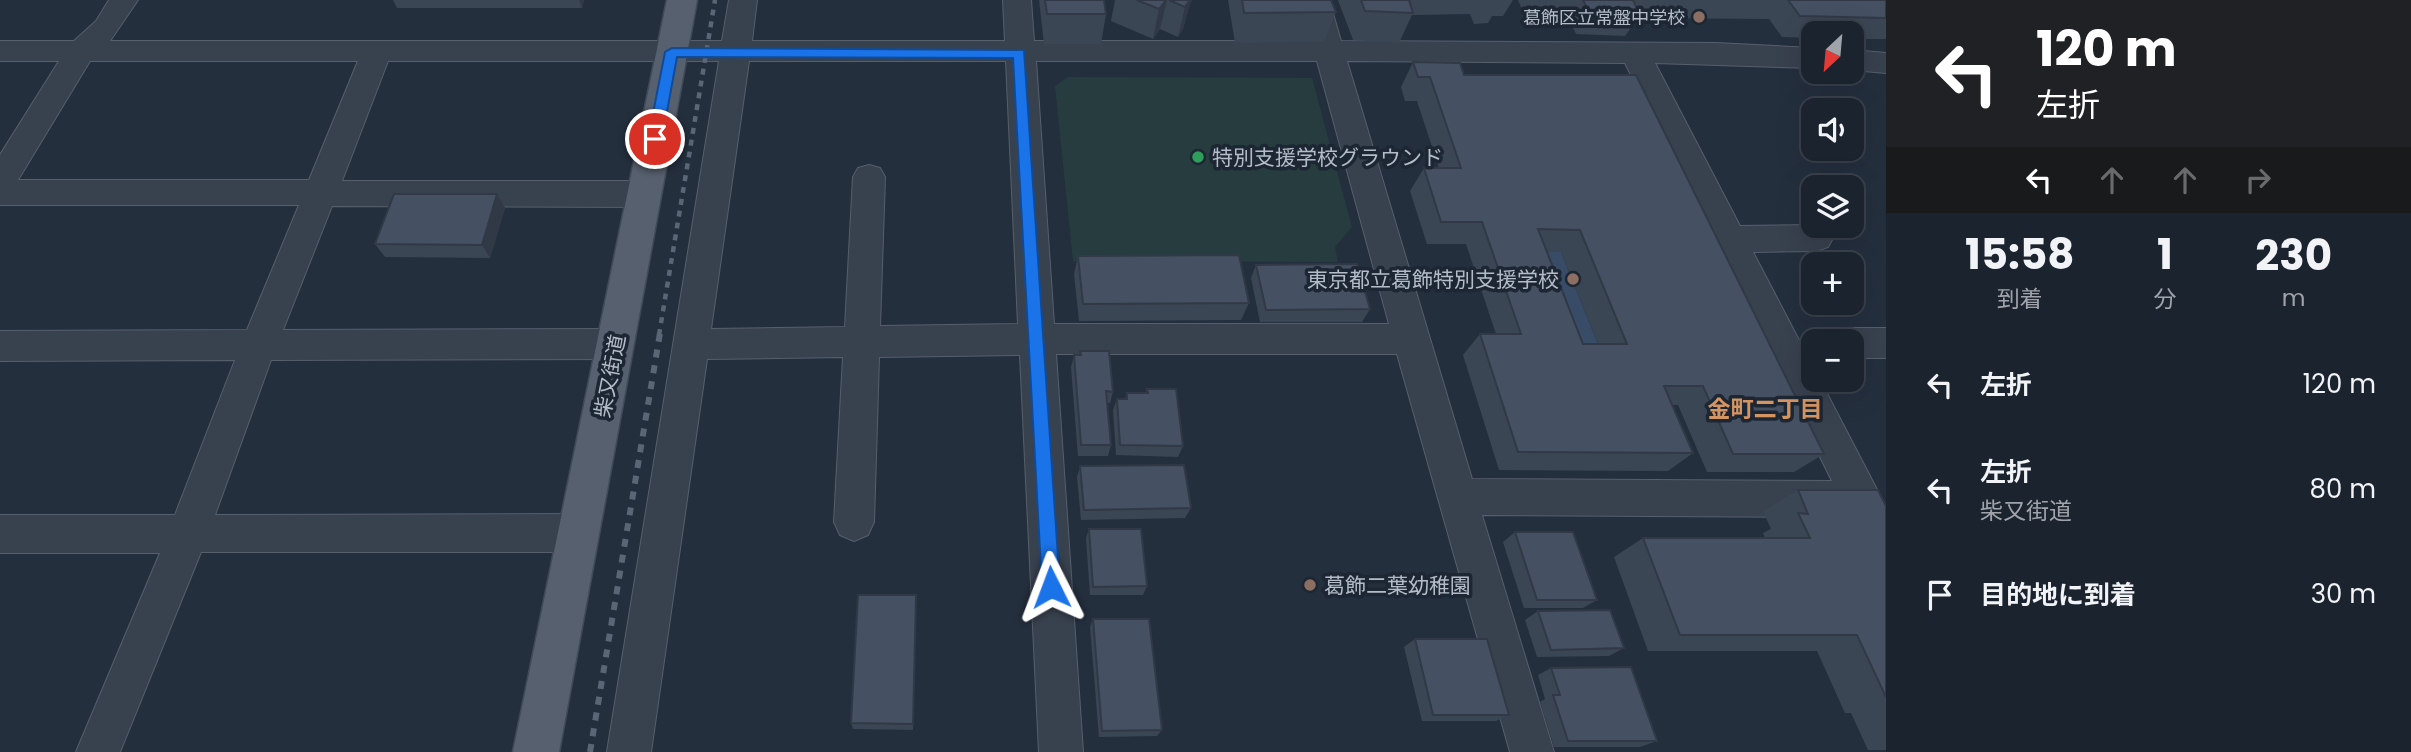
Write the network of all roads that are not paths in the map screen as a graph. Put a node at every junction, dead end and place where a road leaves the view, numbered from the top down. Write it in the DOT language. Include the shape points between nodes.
graph roads {
  1 [pos="124,0"];
  2 [pos="682,0"];
  3 [pos="743,0"];
  4 [pos="1017,0"];
  5 [pos="1315,0"];
  6 [pos="378,50"];
  7 [pos="0,51"];
  8 [pos="81,51"];
  9 [pos="1331,51"];
  10 [pos="672,52"];
  11 [pos="735,52"];
  12 [pos="1019,53"];
  13 [pos="1635,53"];
  14 [pos="1801,57"];
  15 [pos="1864,61"];
  16 [pos="1886,63"];
  17 [pos="869,177"];
  18 [pos="0,182"];
  19 [pos="0,192"];
  20 [pos="322,192"];
  21 [pos="645,194"];
  22 [pos="1816,238"];
  23 [pos="1731,239"];
  24 [pos="1411,339"];
  25 [pos="1037,340"];
  26 [pos="863,343"];
  27 [pos="1799,343"];
  28 [pos="1864,343"];
  29 [pos="1886,343"];
  30 [pos="616,344"];
  31 [pos="691,344"];
  32 [pos="259,345"];
  33 [pos="0,346"];
  34 [pos="1457,497"];
  35 [pos="1861,499"];
  36 [pos="854,522"];
  37 [pos="579,533"];
  38 [pos="0,534"];
  39 [pos="188,534"];
  40 [pos="1886,548"];
  41 [pos="98,752"];
  42 [pos="536,752"];
  43 [pos="629,752"];
  44 [pos="1061,752"];
  45 [pos="1532,752"];
  1 -- 8 [label="street" via="106,28"];
  2 -- 10 [label="main road, 柴又街道"];
  3 -- 11 [label="street"];
  4 -- 12 [label="street"];
  5 -- 9 [label="street"];
  6 -- 8 [label="street"];
  6 -- 10 [label="street"];
  6 -- 20 [label="street"];
  7 -- 8 [label="street"];
  8 -- 18 [label="street"];
  9 -- 12 [label="street"];
  9 -- 13 [label="street"];
  9 -- 24 [label="street"];
  10 -- 11 [label="street"];
  10 -- 21 [label="main road, 柴又街道"];
  11 -- 12 [label="street"];
  11 -- 31 [label="street"];
  12 -- 25 [label="street"];
  13 -- 14 [label="street"];
  13 -- 23 [label="street"];
  15 -- 16 [label="street"];
  17 -- 26 [label="street"];
  19 -- 20 [label="street"];
  20 -- 21 [label="street"];
  20 -- 32 [label="street"];
  21 -- 30 [label="main road, 柴又街道"];
  22 -- 23 [label="street"];
  23 -- 27 [label="street"];
  24 -- 25 [label="street"];
  24 -- 34 [label="street"];
  25 -- 26 [label="street"];
  25 -- 44 [label="street"];
  26 -- 31 [label="street"];
  26 -- 36 [label="street"];
  27 -- 35 [label="street"];
  28 -- 29 [label="street"];
  30 -- 32 [label="street"];
  30 -- 37 [label="main road, 柴又街道"];
  31 -- 43 [label="street"];
  32 -- 33 [label="street"];
  32 -- 39 [label="street"];
  34 -- 35 [label="street"];
  34 -- 45 [label="street"];
  35 -- 40 [label="street"];
  37 -- 39 [label="street"];
  37 -- 42 [label="main road, 柴又街道"];
  38 -- 39 [label="street"];
  39 -- 41 [label="street"];
}
